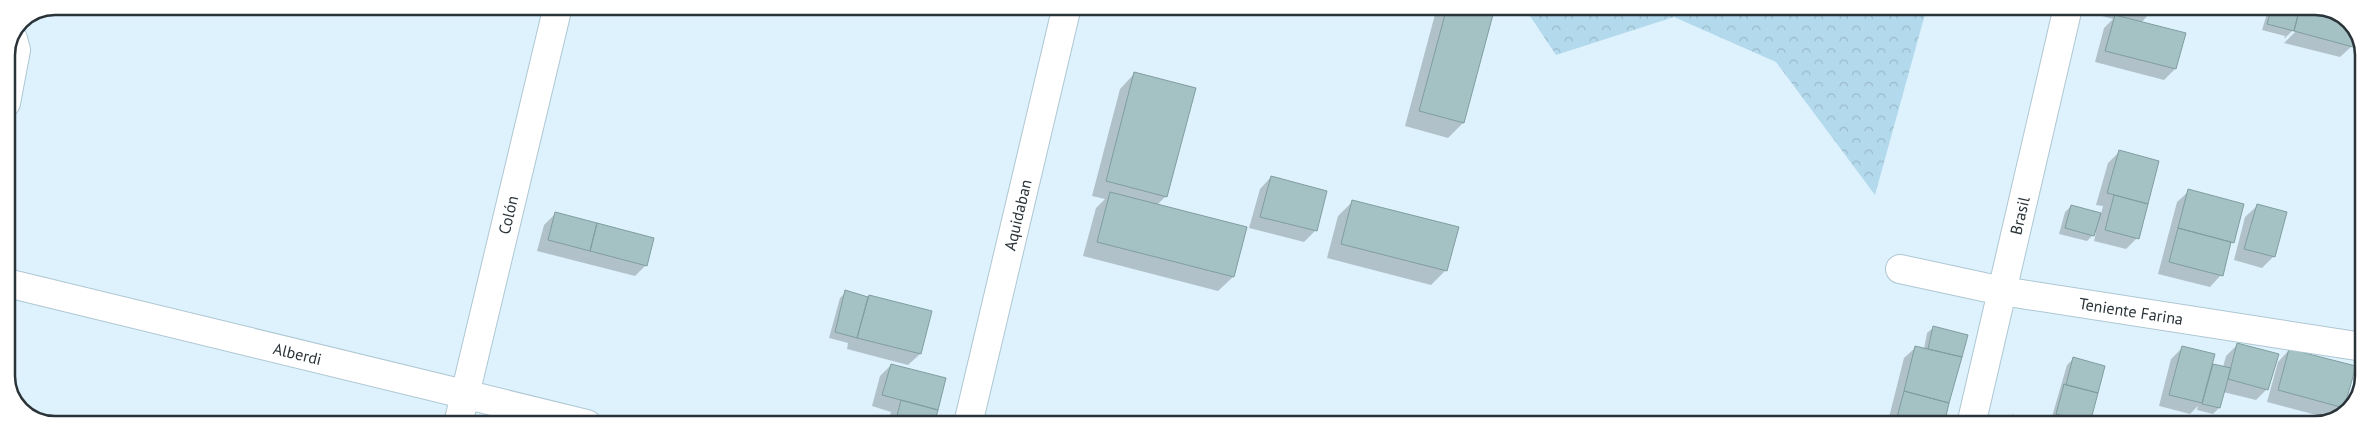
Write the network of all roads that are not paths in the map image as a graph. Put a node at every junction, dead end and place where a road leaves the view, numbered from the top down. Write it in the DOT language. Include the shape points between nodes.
graph roads {
  1 [pos="556,15"];
  2 [pos="1065,15"];
  3 [pos="2066,15"];
  4 [pos="1900,269"];
  5 [pos="15,285"];
  6 [pos="2002,291"];
  7 [pos="2355,346"];
  8 [pos="465,395"];
  9 [pos="460,416"];
  10 [pos="553,416"];
  11 [pos="970,416"];
  12 [pos="1973,416"];
  1 -- 8 [label="street, Colón"];
  2 -- 11 [label="street, Aquidaban"];
  3 -- 6 [label="street, Brasil"];
  4 -- 6 [label="street, Teniente Farina"];
  5 -- 8 [label="street, Alberdi"];
  6 -- 7 [label="street, Teniente Farina"];
  6 -- 12 [label="street, Brasil"];
  8 -- 9 [label="street, Colón"];
  8 -- 10 [label="street, Alberdi"];
}
